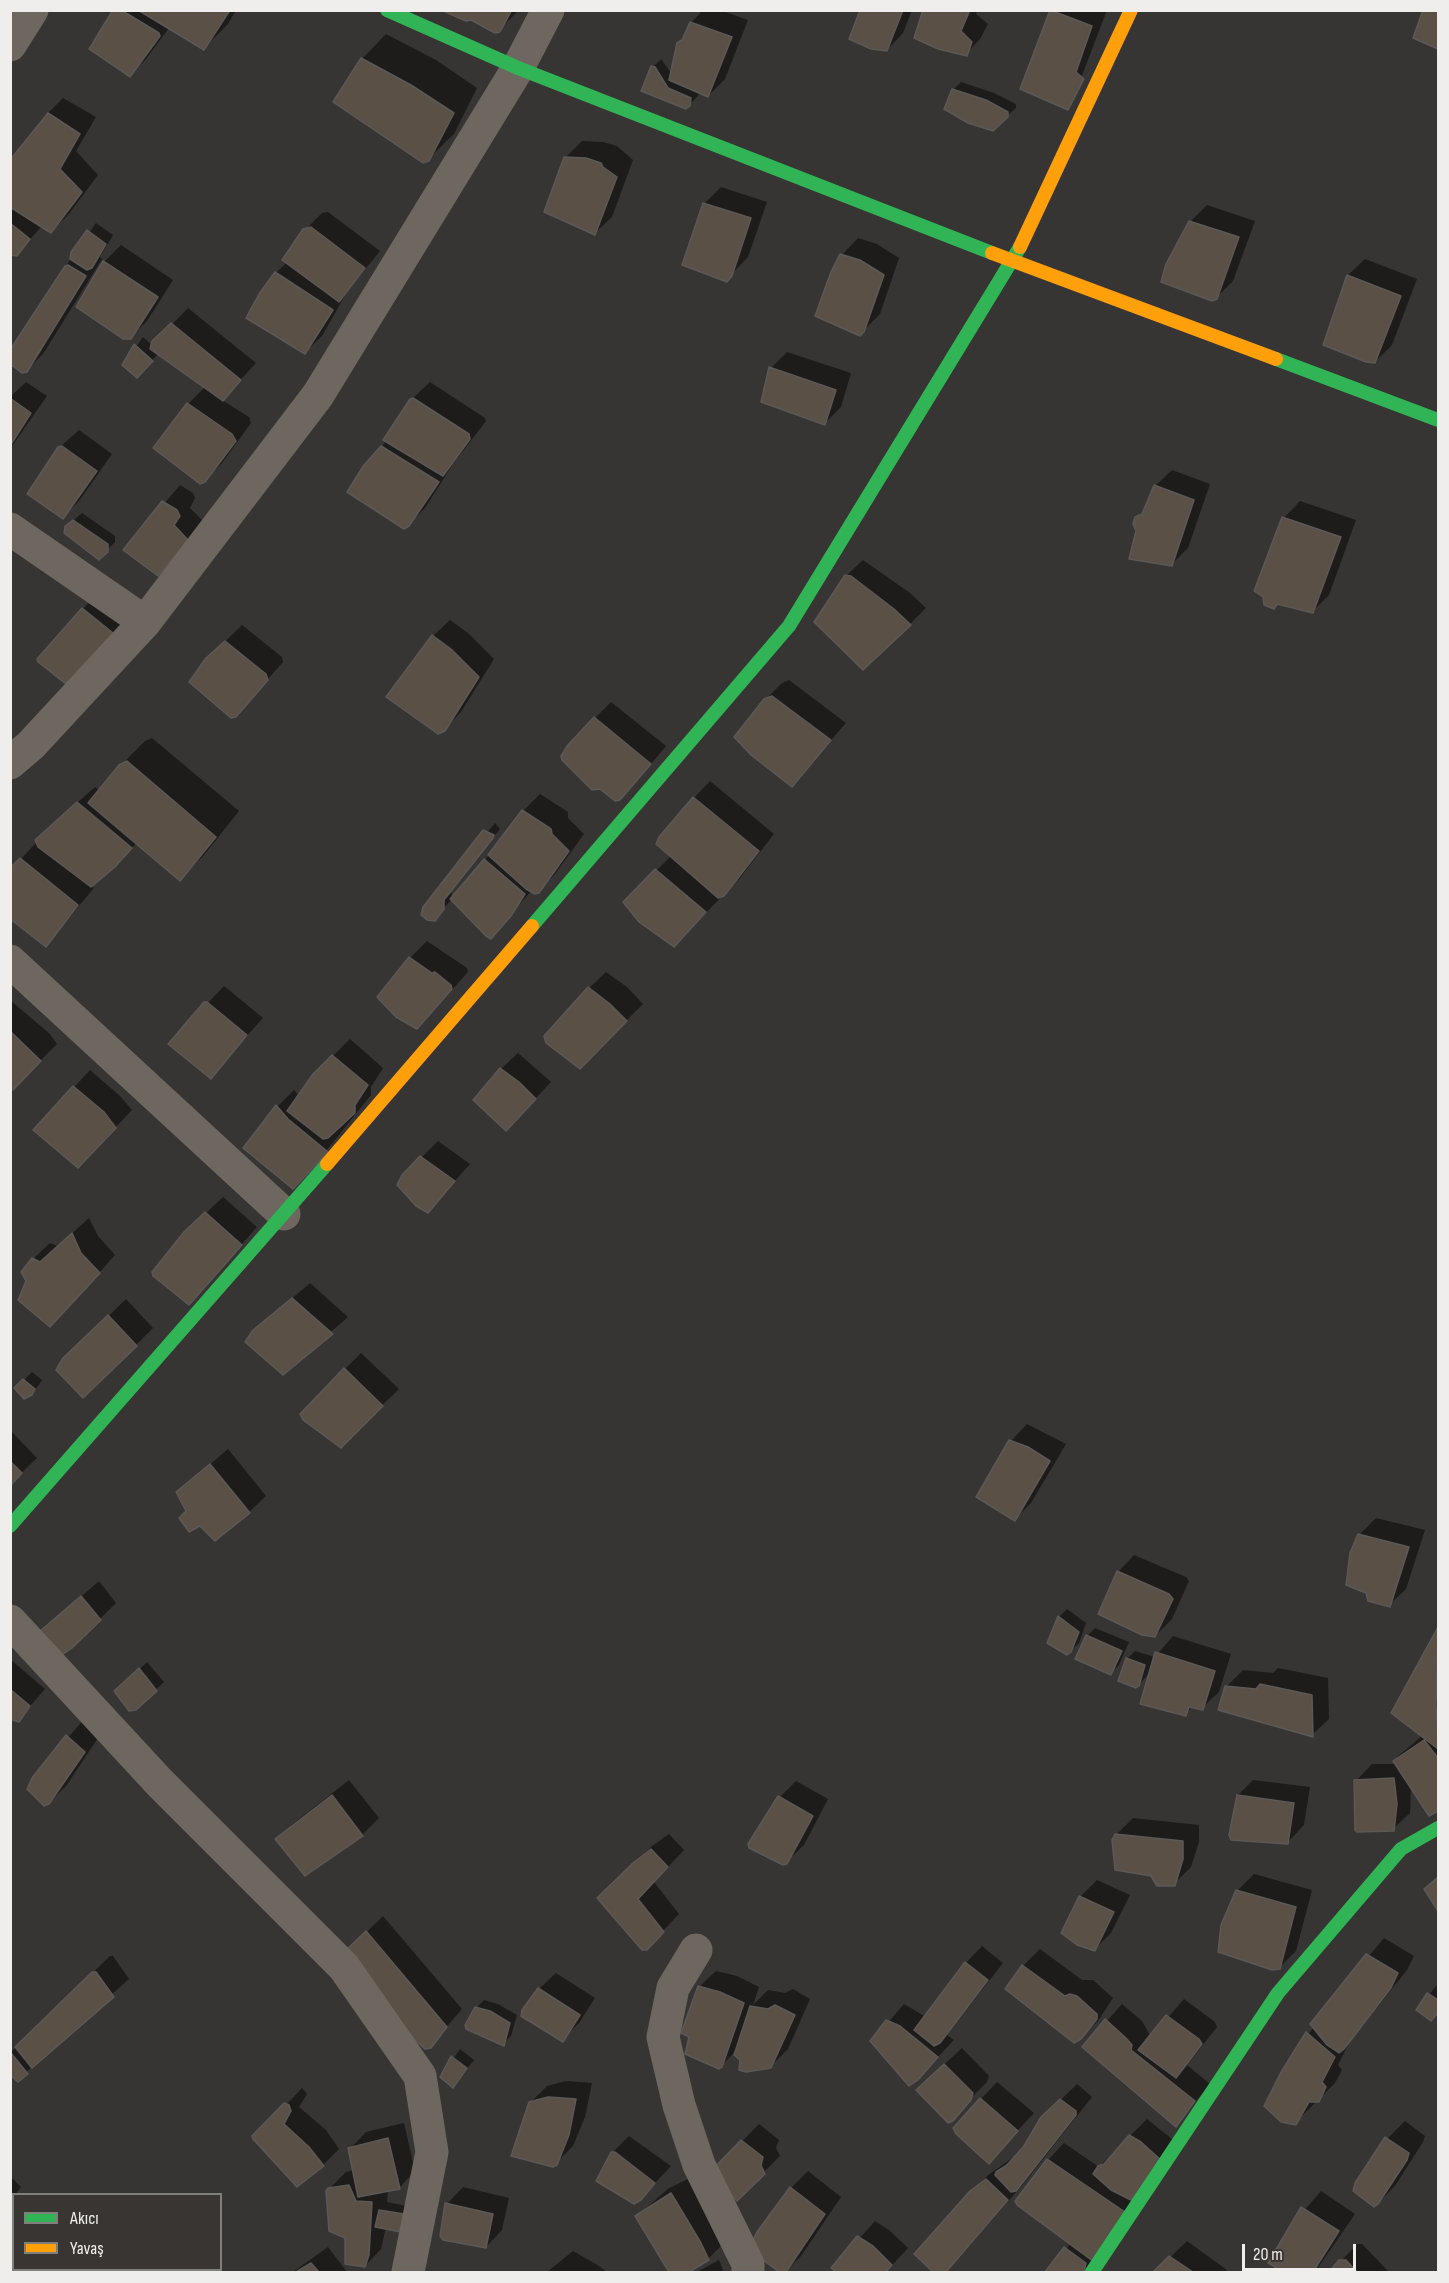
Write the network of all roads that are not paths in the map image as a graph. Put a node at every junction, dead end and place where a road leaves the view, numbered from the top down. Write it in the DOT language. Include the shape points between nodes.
graph roads {
  1 [pos="32,10"];
  2 [pos="387,10"];
  3 [pos="548,10"];
  4 [pos="1131,10"];
  5 [pos="10,45"];
  6 [pos="518,68"];
  7 [pos="1013,261"];
  8 [pos="1438,420"];
  9 [pos="10,529"];
  10 [pos="145,622"];
  11 [pos="10,763"];
  12 [pos="10,961"];
  13 [pos="284,1214"];
  14 [pos="10,1526"];
  15 [pos="10,1621"];
  16 [pos="1438,1828"];
  17 [pos="696,1950"];
  18 [pos="408,2272"];
  19 [pos="748,2272"];
  20 [pos="1092,2272"];
  1 -- 5 [label="street"];
  2 -- 6 [label="street"];
  3 -- 6 [label="street"];
  4 -- 7 [label="street"];
  6 -- 7 [label="street"];
  6 -- 10 [label="street" via="318,395"];
  7 -- 8 [label="street"];
  7 -- 13 [label="street" via="789,626"];
  9 -- 10 [label="street"];
  10 -- 11 [label="street"];
  12 -- 13 [label="street"];
  13 -- 14 [label="street"];
  15 -- 18 [label="street" via="160,1783 344,1967 420,2076 432,2152"];
  16 -- 20 [label="street" via="1401,1849 1278,1993"];
  17 -- 19 [label="street" via="673,1988 663,2037 679,2105 699,2165 748,2264"];
}
